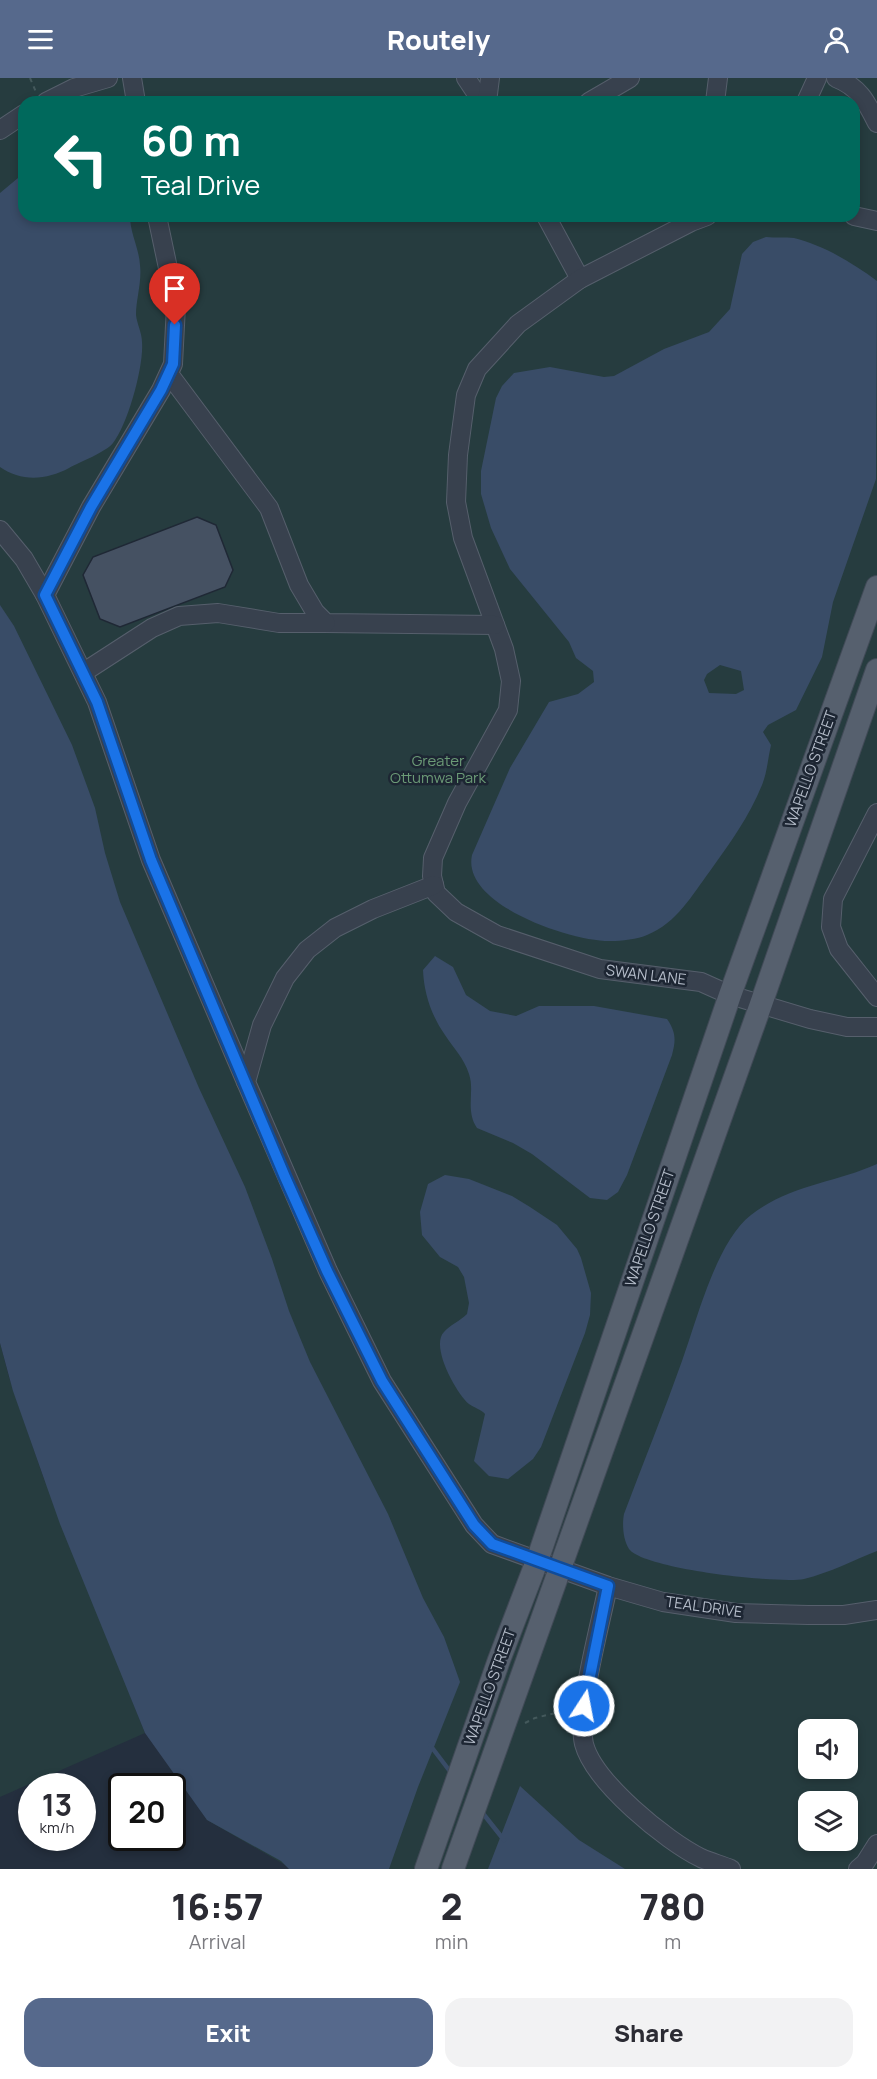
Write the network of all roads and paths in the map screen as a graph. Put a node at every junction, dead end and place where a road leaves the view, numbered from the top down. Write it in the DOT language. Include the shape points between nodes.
graph roads {
  1 [pos="108,78"];
  2 [pos="132,78"];
  3 [pos="466,78"];
  4 [pos="490,78"];
  5 [pos="630,78"];
  6 [pos="718,78"];
  7 [pos="817,78"];
  8 [pos="836,78"];
  9 [pos="58,96"];
  10 [pos="135,96"];
  11 [pos="478,96"];
  12 [pos="488,96"];
  13 [pos="599,96"];
  14 [pos="716,96"];
  15 [pos="809,96"];
  16 [pos="18,118"];
  17 [pos="877,123"];
  18 [pos="0,130"];
  19 [pos="860,217"];
  20 [pos="877,220"];
  21 [pos="158,222"];
  22 [pos="549,222"];
  23 [pos="692,222"];
  24 [pos="580,279"];
  25 [pos="169,374"];
  26 [pos="0,530"];
  27 [pos="877,587"];
  28 [pos="45,595"];
  29 [pos="326,623"];
  30 [pos="495,625"];
  31 [pos="877,670"];
  32 [pos="84,672"];
  33 [pos="877,813"];
  34 [pos="434,885"];
  35 [pos="730,995"];
  36 [pos="877,997"];
  37 [pos="761,1004"];
  38 [pos="877,1026"];
  39 [pos="246,1082"];
  40 [pos="537,1561"];
  41 [pos="561,1568"];
  42 [pos="608,1586"];
  43 [pos="877,1610"];
  44 [pos="584,1706"];
  45 [pos="520,1725"];
  46 [pos="877,1844"];
  47 [pos="426,1869"];
  48 [pos="453,1869"];
  49 [pos="731,1869"];
  50 [pos="858,1869"];
  1 -- 9 [label="lane"];
  2 -- 10 [label="lane"];
  3 -- 11 [label="lane"];
  4 -- 12 [label="lane"];
  5 -- 13 [label="lane"];
  6 -- 14 [label="lane"];
  7 -- 15 [label="lane"];
  8 -- 17 [label="lane" via="852,84"];
  16 -- 18 [label="lane"];
  19 -- 20 [label="lane"];
  21 -- 25 [label="lane" via="176,306"];
  22 -- 24 [label="lane"];
  23 -- 24 [label="lane"];
  24 -- 30 [label="lane" via="518,324 477,369 466,395 456,502 464,538"];
  25 -- 28 [label="lane"];
  25 -- 29 [label="lane" via="269,508 299,585"];
  26 -- 28 [label="lane, TEAL DRIVE" via="24,559"];
  27 -- 35 [label="main road, WAPELLO STREET"];
  28 -- 32 [label="lane, TEAL DRIVE"];
  29 -- 30 [label="lane"];
  29 -- 32 [label="lane" via="279,623 218,612 179,616 152,628"];
  30 -- 34 [label="lane" via="511,681 508,710 457,803 433,858"];
  31 -- 37 [label="main road, WAPELLO STREET"];
  32 -- 39 [label="lane, TEAL DRIVE" via="151,860"];
  33 -- 36 [label="lane" via="833,899 831,927 839,949"];
  34 -- 35 [label="lane, SWAN LANE" via="436,893 456,912 497,935 600,969 701,982"];
  34 -- 39 [label="lane" via="335,928 307,950 285,978 261,1025"];
  35 -- 37 [label="lane, SWAN LANE"];
  35 -- 40 [label="main road, WAPELLO STREET"];
  37 -- 38 [label="lane, SWAN LANE" via="847,1027"];
  37 -- 41 [label="main road, WAPELLO STREET"];
  39 -- 40 [label="lane, TEAL DRIVE" via="327,1271 382,1381 474,1525 492,1544"];
  40 -- 41 [label="lane, TEAL DRIVE"];
  40 -- 47 [label="main road, WAPELLO STREET"];
  41 -- 42 [label="lane, TEAL DRIVE"];
  41 -- 48 [label="main road, WAPELLO STREET"];
  42 -- 43 [label="lane, TEAL DRIVE" via="663,1602 736,1613 808,1616"];
  42 -- 44 [label="lane"];
  44 -- 45 [label="path"];
  44 -- 49 [label="lane" via="584,1744 600,1774 635,1813 700,1857"];
  46 -- 50 [label="lane"];
}
